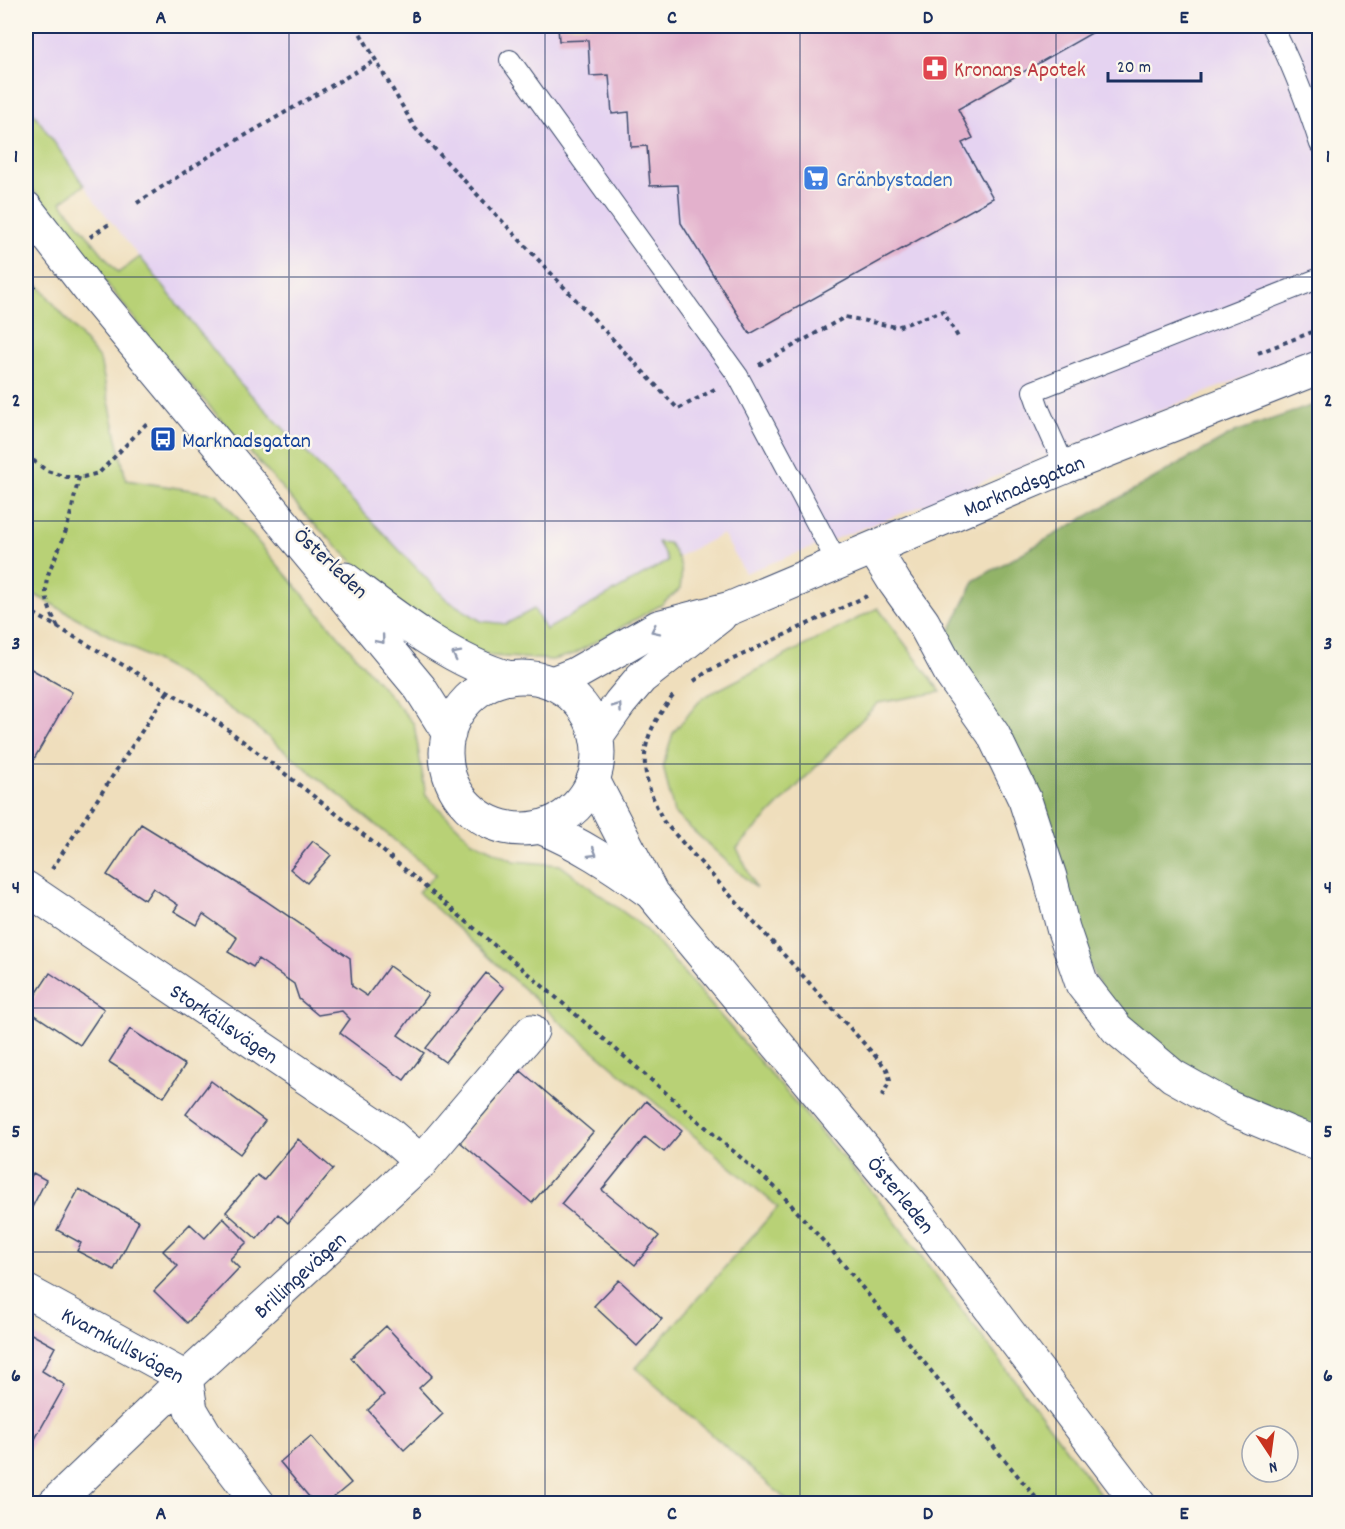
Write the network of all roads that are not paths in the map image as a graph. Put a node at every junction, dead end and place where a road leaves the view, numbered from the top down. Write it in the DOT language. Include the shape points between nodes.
graph roads {
  1 [pos="1272,26"];
  2 [pos="510,60"];
  3 [pos="1320,144"];
  4 [pos="26,208"];
  5 [pos="1320,278"];
  6 [pos="1320,367"];
  7 [pos="209,433"];
  8 [pos="1065,467"];
  9 [pos="874,549"];
  10 [pos="838,564"];
  11 [pos="731,608"];
  12 [pos="510,678"];
  13 [pos="552,683"];
  14 [pos="449,734"];
  15 [pos="596,737"];
  16 [pos="593,780"];
  17 [pos="540,827"];
  18 [pos="30,891"];
  19 [pos="652,894"];
  20 [pos="532,1031"];
  21 [pos="1320,1144"];
  22 [pos="421,1162"];
  23 [pos="26,1291"];
  24 [pos="186,1378"];
  25 [pos="54,1503"];
  26 [pos="260,1503"];
  27 [pos="1139,1503"];
  1 -- 3 [label="lane" via="1293,69"];
  2 -- 10 [label="lane" via="738,376"];
  4 -- 7 [label="street, Österleden"];
  5 -- 8 [label="lane" via="1034,391"];
  6 -- 8 [label="street, Marknadsgatan"];
  12 -- 7 [label="street, Österleden, one-way" via="491,673 442,648 346,580"];
  7 -- 14 [label="street, Österleden, one-way" via="420,688"];
  8 -- 9 [label="street, Marknadsgatan"];
  9 -- 10 [label="street, Marknadsgatan"];
  9 -- 21 [label="street" via="923,622 952,676 993,734 1020,791 1082,984 1117,1029 1173,1076 1230,1108"];
  10 -- 11 [label="street, Marknadsgatan"];
  11 -- 13 [label="street, Marknadsgatan, one-way" via="658,627"];
  15 -- 11 [label="street, Marknadsgatan, one-way" via="641,678"];
  12 -- 13 [label="street"];
  12 -- 14 [label="street" via="471,697 457,713"];
  13 -- 15 [label="street" via="581,705"];
  14 -- 17 [label="street" via="448,768 462,800 474,812 497,824 523,829"];
  15 -- 16 [label="street" via="598,752"];
  16 -- 17 [label="street" via="573,810"];
  16 -- 19 [label="street, Österleden"];
  17 -- 19 [label="street, Österleden, one-way" via="571,840"];
  18 -- 22 [label="street, Storkällsvägen" via="388,1133"];
  19 -- 27 [label="street, Österleden" via="918,1213"];
  20 -- 22 [label="street, Brillingevägen"];
  22 -- 24 [label="street, Brillingevägen"];
  23 -- 24 [label="street, Kvarnkullsvägen"];
  24 -- 25 [label="street, Brillingevägen"];
  24 -- 26 [label="street, Kvarnkullsvägen" via="191,1410 204,1432"];
}
